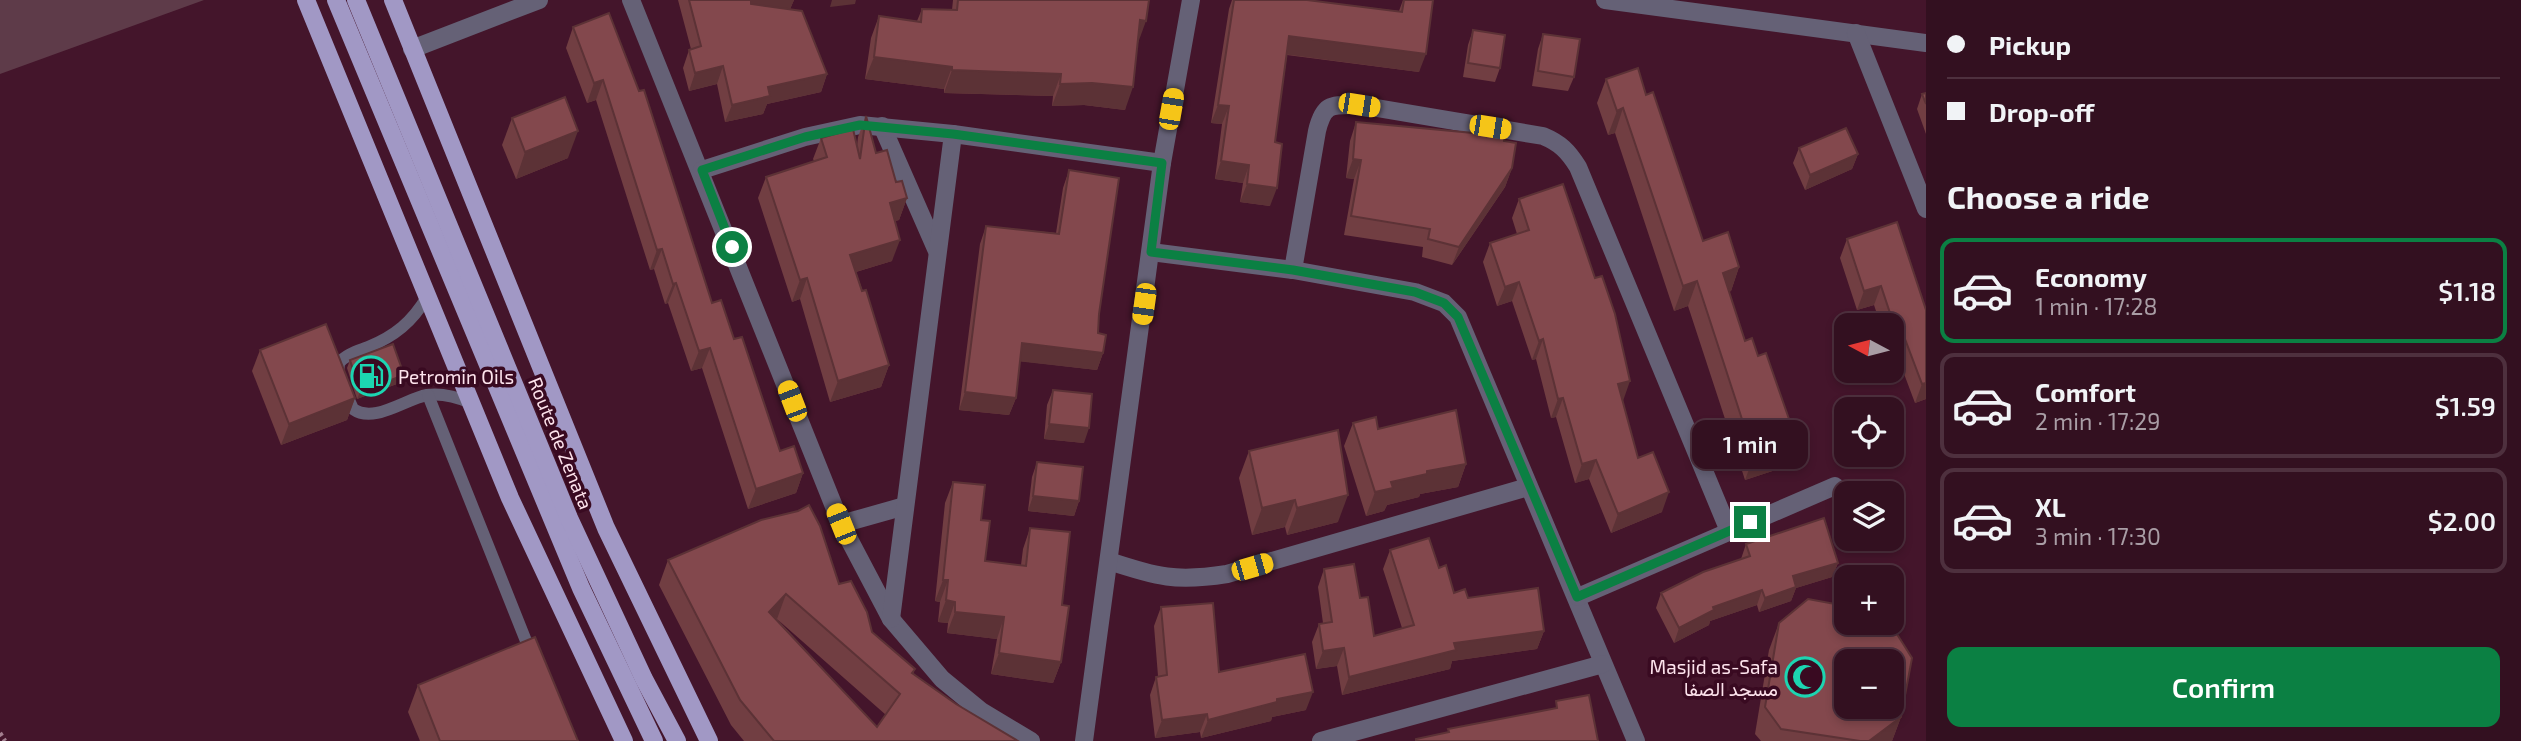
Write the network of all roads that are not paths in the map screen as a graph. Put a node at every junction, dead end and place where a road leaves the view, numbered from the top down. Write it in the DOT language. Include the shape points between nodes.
graph roads {
  1 [pos="306,0"];
  2 [pos="336,0"];
  3 [pos="356,0"];
  4 [pos="393,0"];
  5 [pos="539,0"];
  6 [pos="631,0"];
  7 [pos="1191,0"];
  8 [pos="1605,0"];
  9 [pos="1856,33"];
  10 [pos="1926,43"];
  11 [pos="412,50"];
  12 [pos="882,126"];
  13 [pos="953,134"];
  14 [pos="1162,163"];
  15 [pos="702,170"];
  16 [pos="1926,209"];
  17 [pos="936,249"];
  18 [pos="1151,252"];
  19 [pos="1293,270"];
  20 [pos="427,297"];
  21 [pos="428,395"];
  22 [pos="471,403"];
  23 [pos="1834,486"];
  24 [pos="1528,487"];
  25 [pos="905,506"];
  26 [pos="841,524"];
  27 [pos="1729,531"];
  28 [pos="1109,561"];
  29 [pos="1577,597"];
  30 [pos="891,619"];
  31 [pos="536,664"];
  32 [pos="1603,664"];
  33 [pos="624,741"];
  34 [pos="654,741"];
  35 [pos="677,741"];
  36 [pos="709,741"];
  37 [pos="1031,741"];
  38 [pos="1084,741"];
  39 [pos="1321,741"];
  40 [pos="1636,741"];
  1 -- 20 [label="main road"];
  2 -- 34 [label="main road, Route de Zenata" via="581,588"];
  3 -- 35 [label="main road, Route de Zenata" via="569,518"];
  4 -- 11 [label="main road, Route de Zenata"];
  5 -- 11 [label="street"];
  6 -- 15 [label="street"];
  7 -- 14 [label="street"];
  8 -- 9 [label="street"];
  9 -- 10 [label="street"];
  9 -- 16 [label="street"];
  11 -- 36 [label="main road, Route de Zenata" via="606,528"];
  12 -- 13 [label="street"];
  12 -- 15 [label="street" via="835,129"];
  12 -- 17 [label="street"];
  13 -- 14 [label="street"];
  13 -- 17 [label="street"];
  14 -- 18 [label="street"];
  15 -- 26 [label="street"];
  17 -- 25 [label="street"];
  18 -- 19 [label="street"];
  18 -- 28 [label="street"];
  19 -- 24 [label="street" via="1415,292 1451,309"];
  19 -- 27 [label="street" via="1317,131 1326,109 1359,105 1557,142 1578,167"];
  20 -- 21 [label="lane" via="404,328 344,357 337,367 350,405 362,414"];
  20 -- 22 [label="main road"];
  21 -- 22 [label="lane" via="449,395"];
  21 -- 31 [label="lane"];
  22 -- 33 [label="main road" via="510,499"];
  23 -- 27 [label="street"];
  24 -- 28 [label="street" via="1227,575 1158,578"];
  24 -- 29 [label="street"];
  25 -- 26 [label="street"];
  25 -- 30 [label="street"];
  26 -- 30 [label="street"];
  27 -- 29 [label="street"];
  28 -- 38 [label="street"];
  29 -- 32 [label="street"];
  30 -- 37 [label="street" via="942,679 981,711"];
  32 -- 39 [label="street"];
  32 -- 40 [label="street"];
}
